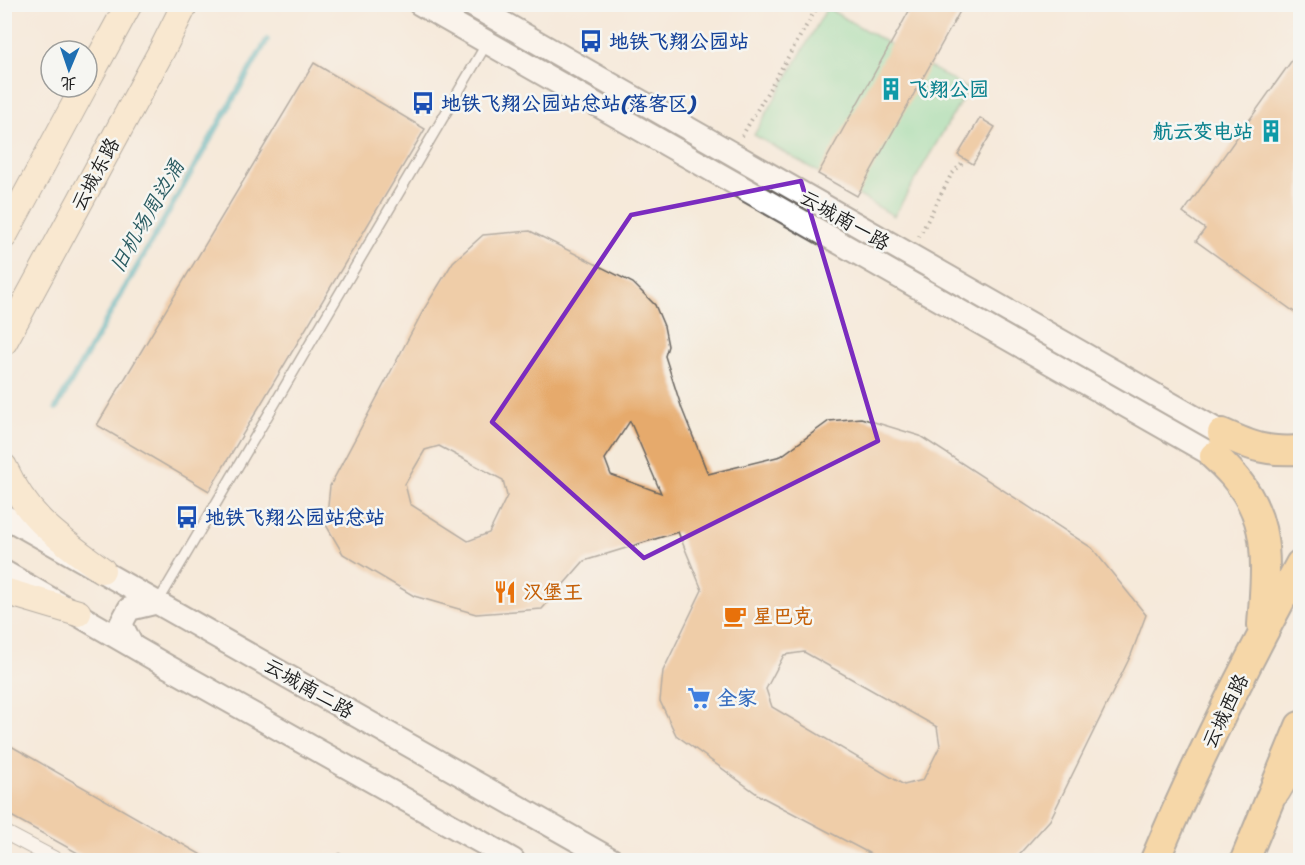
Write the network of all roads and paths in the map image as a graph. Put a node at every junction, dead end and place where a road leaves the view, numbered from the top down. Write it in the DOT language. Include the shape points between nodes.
graph roads {
  1 [pos="129,4"];
  2 [pos="420,4"];
  3 [pos="470,4"];
  4 [pos="819,4"];
  5 [pos="188,5"];
  6 [pos="488,43"];
  7 [pos="99,59"];
  8 [pos="78,99"];
  9 [pos="731,154"];
  10 [pos="965,160"];
  11 [pos="4,236"];
  12 [pos="909,256"];
  13 [pos="4,342"];
  14 [pos="1218,444"];
  15 [pos="1300,450"];
  16 [pos="4,467"];
  17 [pos="4,516"];
  18 [pos="1300,564"];
  19 [pos="102,570"];
  20 [pos="4,572"];
  21 [pos="4,591"];
  22 [pos="158,602"];
  23 [pos="78,613"];
  24 [pos="1261,636"];
  25 [pos="131,644"];
  26 [pos="1300,726"];
  27 [pos="1300,749"];
  28 [pos="1275,790"];
  29 [pos="4,832"];
  30 [pos="341,853"];
  31 [pos="57,861"];
  32 [pos="337,861"];
  33 [pos="513,861"];
  34 [pos="612,861"];
  35 [pos="1155,861"];
  36 [pos="1245,861"];
  1 -- 7 [label="main road"];
  2 -- 6 [label="street, 云城南一路"];
  3 -- 9 [label="street, 云城南一路"];
  4 -- 9 [label="path"];
  5 -- 13 [label="main road, 云城东路" via="194,10 162,50"];
  6 -- 14 [label="street, 云城南一路"];
  6 -- 22 [label="lane"];
  8 -- 11 [label="main road"];
  9 -- 12 [label="street, 云城南一路"];
  10 -- 12 [label="path" via="951,175"];
  12 -- 14 [label="street, 云城南一路"];
  14 -- 15 [label="main road" via="1275,452"];
  14 -- 24 [label="main road" via="1261,525 1267,566"];
  16 -- 19 [label="main road" via="26,506 44,526"];
  17 -- 19 [label="street, 云城南二路"];
  18 -- 24 [label="main road, 云城西路"];
  19 -- 22 [label="street, 云城南二路"];
  20 -- 23 [label="street"];
  21 -- 23 [label="main road"];
  22 -- 25 [label="street" via="129,609 121,624"];
  22 -- 34 [label="street, 云城南二路"];
  23 -- 25 [label="street"];
  24 -- 35 [label="main road, 云城西路"];
  25 -- 33 [label="street"];
  26 -- 28 [label="main road"];
  27 -- 28 [label="highway"];
  28 -- 36 [label="main road"];
  29 -- 31 [label="street"];
  30 -- 32 [label="path"];
}
